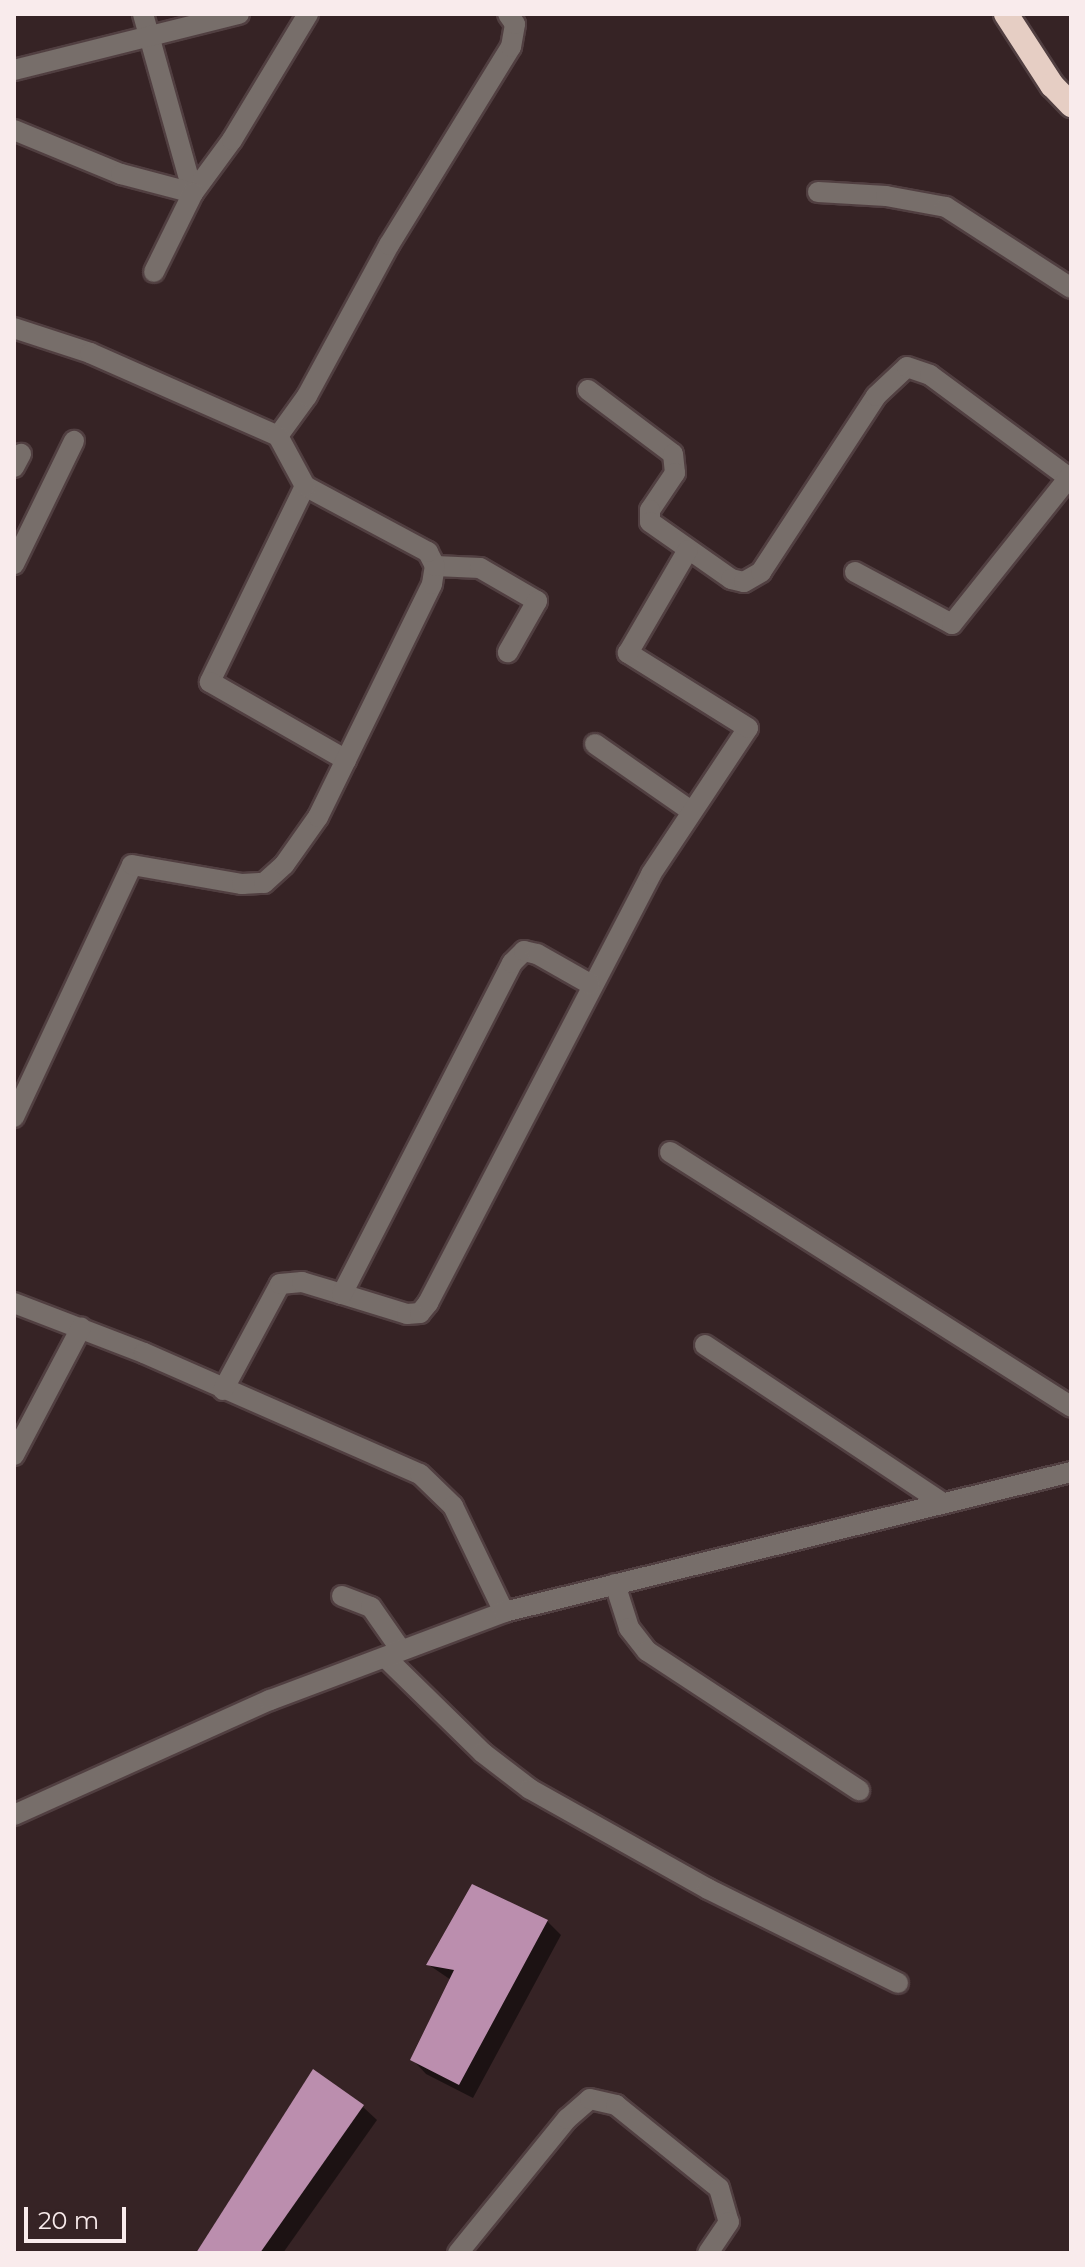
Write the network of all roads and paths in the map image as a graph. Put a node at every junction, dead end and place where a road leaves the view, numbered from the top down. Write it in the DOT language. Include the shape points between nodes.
graph roads {
  1 [pos="143,14"];
  2 [pos="239,14"];
  3 [pos="308,14"];
  4 [pos="508,14"];
  5 [pos="1006,14"];
  6 [pos="149,36"];
  7 [pos="14,70"];
  8 [pos="1071,105"];
  9 [pos="14,130"];
  10 [pos="818,192"];
  11 [pos="193,193"];
  12 [pos="154,272"];
  13 [pos="1071,288"];
  14 [pos="14,328"];
  15 [pos="588,390"];
  16 [pos="278,436"];
  17 [pos="74,441"];
  18 [pos="1070,476"];
  19 [pos="305,486"];
  20 [pos="688,550"];
  21 [pos="14,564"];
  22 [pos="435,566"];
  23 [pos="855,572"];
  24 [pos="508,652"];
  25 [pos="595,744"];
  26 [pos="346,760"];
  27 [pos="691,811"];
  28 [pos="590,984"];
  29 [pos="14,1117"];
  30 [pos="670,1152"];
  31 [pos="342,1294"];
  32 [pos="14,1303"];
  33 [pos="81,1328"];
  34 [pos="705,1345"];
  35 [pos="223,1390"];
  36 [pos="1071,1406"];
  37 [pos="14,1455"];
  38 [pos="1071,1472"];
  39 [pos="943,1503"];
  40 [pos="615,1584"];
  41 [pos="342,1596"];
  42 [pos="504,1612"];
  43 [pos="394,1654"];
  44 [pos="859,1790"];
  45 [pos="14,1815"];
  46 [pos="898,1983"];
  47 [pos="458,2253"];
  48 [pos="708,2253"];
  1 -- 6 [label="street"];
  2 -- 6 [label="street"];
  3 -- 11 [label="street" via="232,140"];
  4 -- 16 [label="street" via="515,24 511,47 389,245 307,396"];
  5 -- 8 [label="highway"];
  6 -- 7 [label="street"];
  6 -- 11 [label="street"];
  9 -- 11 [label="street" via="121,174"];
  10 -- 13 [label="street" via="946,207"];
  11 -- 12 [label="street"];
  14 -- 16 [label="street" via="90,353"];
  15 -- 20 [label="street" via="673,454 675,473 650,510 650,522"];
  16 -- 19 [label="street"];
  17 -- 21 [label="street"];
  18 -- 20 [label="street" via="930,375 907,367 876,396 761,572 744,582 731,579"];
  18 -- 23 [label="street" via="952,624"];
  19 -- 22 [label="street" via="428,552"];
  19 -- 26 [label="street" via="210,682"];
  20 -- 27 [label="street" via="628,653 748,728"];
  22 -- 24 [label="street" via="480,568 537,601"];
  22 -- 26 [label="street" via="432,584"];
  25 -- 27 [label="street"];
  26 -- 29 [label="street" via="318,817 284,865 264,883 132,865"];
  27 -- 28 [label="street"];
  28 -- 31 [label="street" via="428,1303 420,1313 407,1314"];
  28 -- 31 [label="street" via="537,954 524,951 512,963"];
  30 -- 36 [label="street"];
  31 -- 35 [label="street" via="302,1282 280,1284"];
  32 -- 33 [label="street"];
  33 -- 35 [label="street"];
  33 -- 37 [label="street"];
  34 -- 39 [label="street"];
  35 -- 42 [label="street" via="406,1467 441,1488"];
  38 -- 39 [label="street"];
  39 -- 40 [label="street"];
  40 -- 42 [label="street"];
  40 -- 44 [label="street" via="629,1628 647,1651"];
  41 -- 43 [label="street" via="371,1607"];
  42 -- 43 [label="street"];
  43 -- 45 [label="street" via="270,1700"];
  43 -- 46 [label="street" via="471,1743 530,1789 721,1896"];
  47 -- 48 [label="street" via="567,2119 590,2099 616,2105 719,2188 729,2222"];
}
